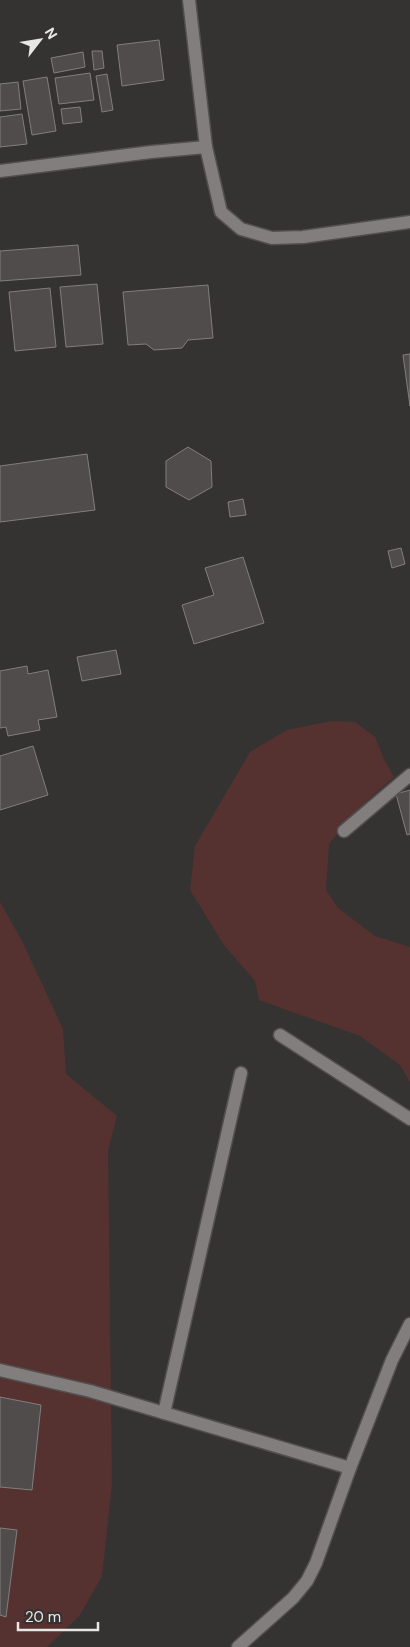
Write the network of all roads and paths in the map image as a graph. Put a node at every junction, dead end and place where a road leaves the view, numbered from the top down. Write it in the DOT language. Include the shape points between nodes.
graph roads {
  1 [pos="189,0"];
  2 [pos="206,147"];
  3 [pos="0,171"];
  4 [pos="410,222"];
  5 [pos="410,775"];
  6 [pos="344,831"];
  7 [pos="280,1035"];
  8 [pos="242,1073"];
  9 [pos="410,1119"];
  10 [pos="410,1324"];
  11 [pos="0,1370"];
  12 [pos="164,1413"];
  13 [pos="350,1468"];
  14 [pos="238,1647"];
  1 -- 2 [label="street"];
  2 -- 3 [label="street"];
  2 -- 4 [label="street" via="221,212 241,230 272,238 303,238"];
  5 -- 6 [label="street"];
  7 -- 9 [label="street"];
  8 -- 12 [label="street"];
  10 -- 13 [label="street" via="392,1360"];
  11 -- 12 [label="street" via="90,1391"];
  12 -- 13 [label="street"];
  13 -- 14 [label="street" via="307,1581 293,1598"];
}
